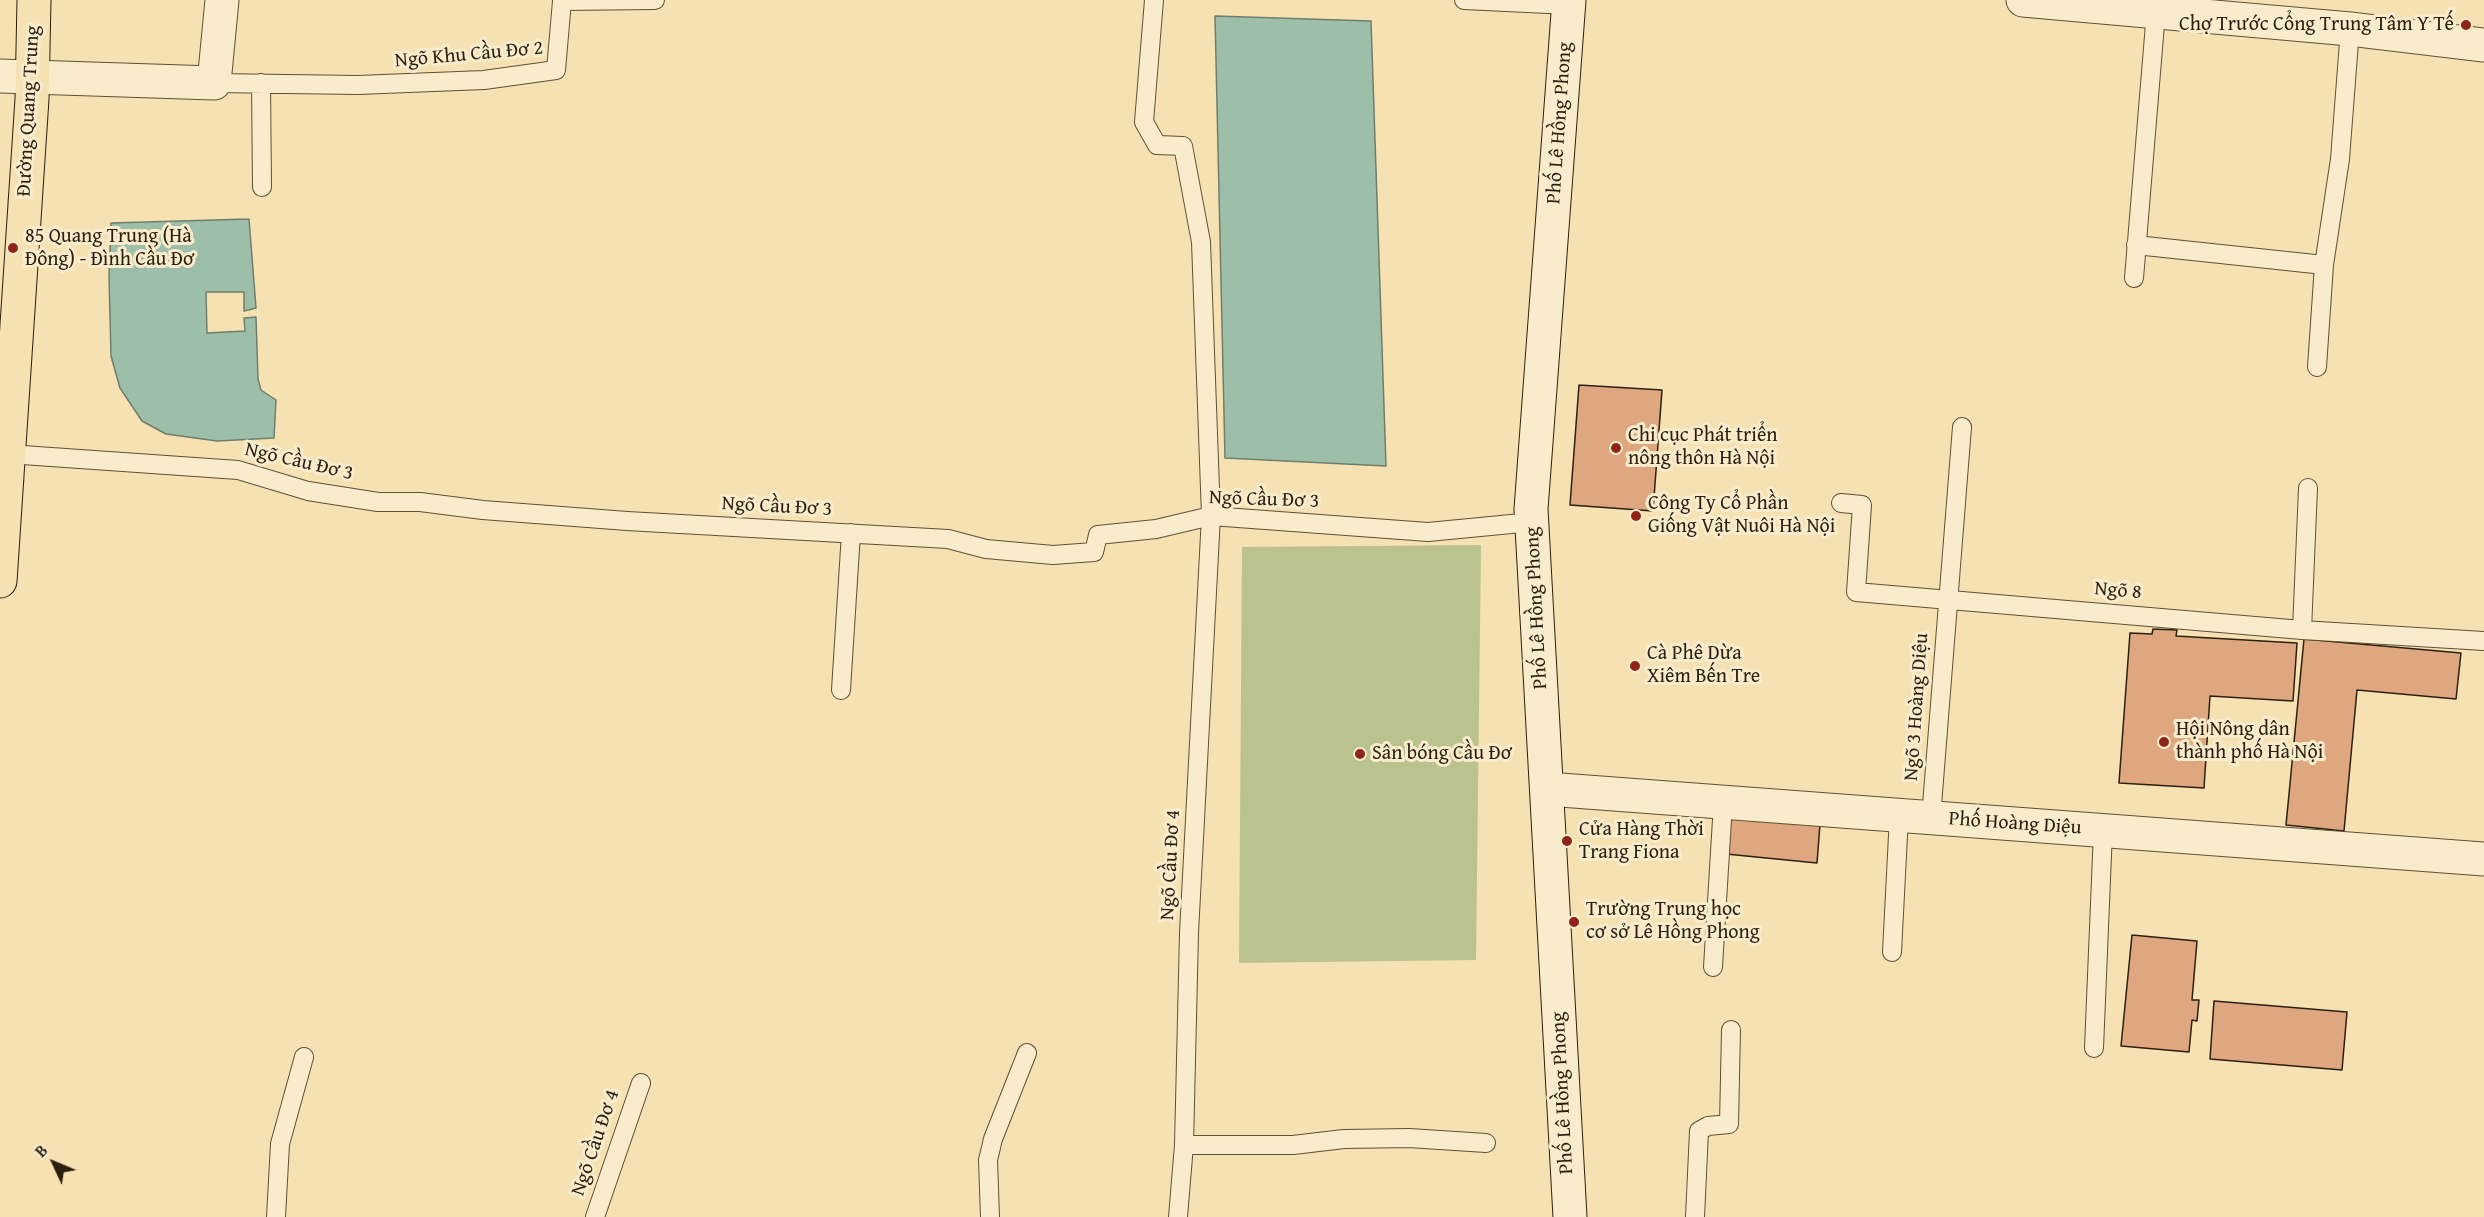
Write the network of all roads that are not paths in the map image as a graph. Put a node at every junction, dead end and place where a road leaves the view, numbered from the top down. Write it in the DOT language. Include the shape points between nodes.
graph roads {
  1 [pos="34,0"];
  2 [pos="222,0"];
  3 [pos="655,0"];
  4 [pos="1154,0"];
  5 [pos="1464,0"];
  6 [pos="2024,0"];
  7 [pos="1569,3"];
  8 [pos="2156,12"];
  9 [pos="2350,29"];
  10 [pos="2484,45"];
  11 [pos="0,76"];
  12 [pos="33,77"];
  13 [pos="214,83"];
  14 [pos="261,83"];
  15 [pos="261,188"];
  16 [pos="2136,245"];
  17 [pos="2324,265"];
  18 [pos="2134,279"];
  19 [pos="2317,367"];
  20 [pos="1962,427"];
  21 [pos="8,454"];
  22 [pos="2308,488"];
  23 [pos="1841,503"];
  24 [pos="1212,516"];
  25 [pos="1532,522"];
  26 [pos="851,533"];
  27 [pos="0,581"];
  28 [pos="1948,599"];
  29 [pos="2302,630"];
  30 [pos="2484,641"];
  31 [pos="841,690"];
  32 [pos="1546,789"];
  33 [pos="1723,803"];
  34 [pos="1915,817"];
  35 [pos="2103,831"];
  36 [pos="2484,860"];
  37 [pos="1892,952"];
  38 [pos="1713,967"];
  39 [pos="1731,1029"];
  40 [pos="2094,1048"];
  41 [pos="1027,1053"];
  42 [pos="304,1057"];
  43 [pos="641,1083"];
  44 [pos="1486,1143"];
  45 [pos="1184,1145"];
  46 [pos="276,1217"];
  47 [pos="595,1217"];
  48 [pos="990,1217"];
  49 [pos="1178,1217"];
  50 [pos="1570,1217"];
  51 [pos="1695,1217"];
  1 -- 12 [label="highway, Đường Quang Trung"];
  2 -- 13 [label="street"];
  3 -- 14 [label="lane, Ngõ Khu Cầu Đơ 2" via="562,1 556,70 484,80 358,85"];
  4 -- 24 [label="lane, Ngõ Cầu Đơ 4" via="1144,122 1157,145 1183,146 1201,242"];
  5 -- 7 [label="lane"];
  6 -- 8 [label="street"];
  7 -- 25 [label="street, Phố Lê Hồng Phong"];
  8 -- 9 [label="street"];
  8 -- 16 [label="lane"];
  9 -- 10 [label="street"];
  9 -- 17 [label="lane" via="2340,159"];
  11 -- 12 [label="street"];
  12 -- 13 [label="street"];
  12 -- 21 [label="highway, Đường Quang Trung"];
  13 -- 14 [label="lane, Ngõ Khu Cầu Đơ 2"];
  14 -- 15 [label="lane"];
  16 -- 17 [label="lane"];
  16 -- 18 [label="lane"];
  17 -- 19 [label="lane"];
  20 -- 28 [label="lane, Ngõ 3 Hoàng Diệu"];
  21 -- 26 [label="lane, Ngõ Cầu Đơ 3" via="238,470 308,491 378,502"];
  21 -- 27 [label="highway, Đường Quang Trung"];
  22 -- 29 [label="lane"];
  23 -- 28 [label="lane, Ngõ 8" via="1862,505 1856,592"];
  24 -- 25 [label="lane, Ngõ Cầu Đơ 3" via="1428,532"];
  24 -- 26 [label="lane, Ngõ Cầu Đơ 3" via="1156,529 1098,536 1094,552 1053,555 986,549 948,539"];
  24 -- 45 [label="lane, Ngõ Cầu Đơ 4" via="1189,933"];
  25 -- 32 [label="street, Phố Lê Hồng Phong"];
  26 -- 31 [label="lane"];
  28 -- 29 [label="lane, Ngõ 8"];
  28 -- 34 [label="lane, Ngõ 3 Hoàng Diệu"];
  29 -- 30 [label="lane, Ngõ 8"];
  32 -- 33 [label="street, Phố Hoàng Diệu"];
  32 -- 50 [label="street, Phố Lê Hồng Phong"];
  33 -- 34 [label="street, Phố Hoàng Diệu"];
  33 -- 38 [label="lane"];
  34 -- 35 [label="street, Phố Hoàng Diệu"];
  34 -- 37 [label="lane, Ngõ 3 Hoàng Diệu"];
  35 -- 36 [label="street, Phố Hoàng Diệu"];
  35 -- 40 [label="lane"];
  39 -- 51 [label="lane" via="1729,1124 1699,1131"];
  41 -- 48 [label="lane" via="988,1160"];
  42 -- 46 [label="lane" via="280,1144"];
  43 -- 47 [label="lane, Ngõ Cầu Đơ 4"];
  44 -- 45 [label="lane" via="1409,1138 1293,1145"];
  45 -- 49 [label="lane, Ngõ Cầu Đơ 4"];
}
